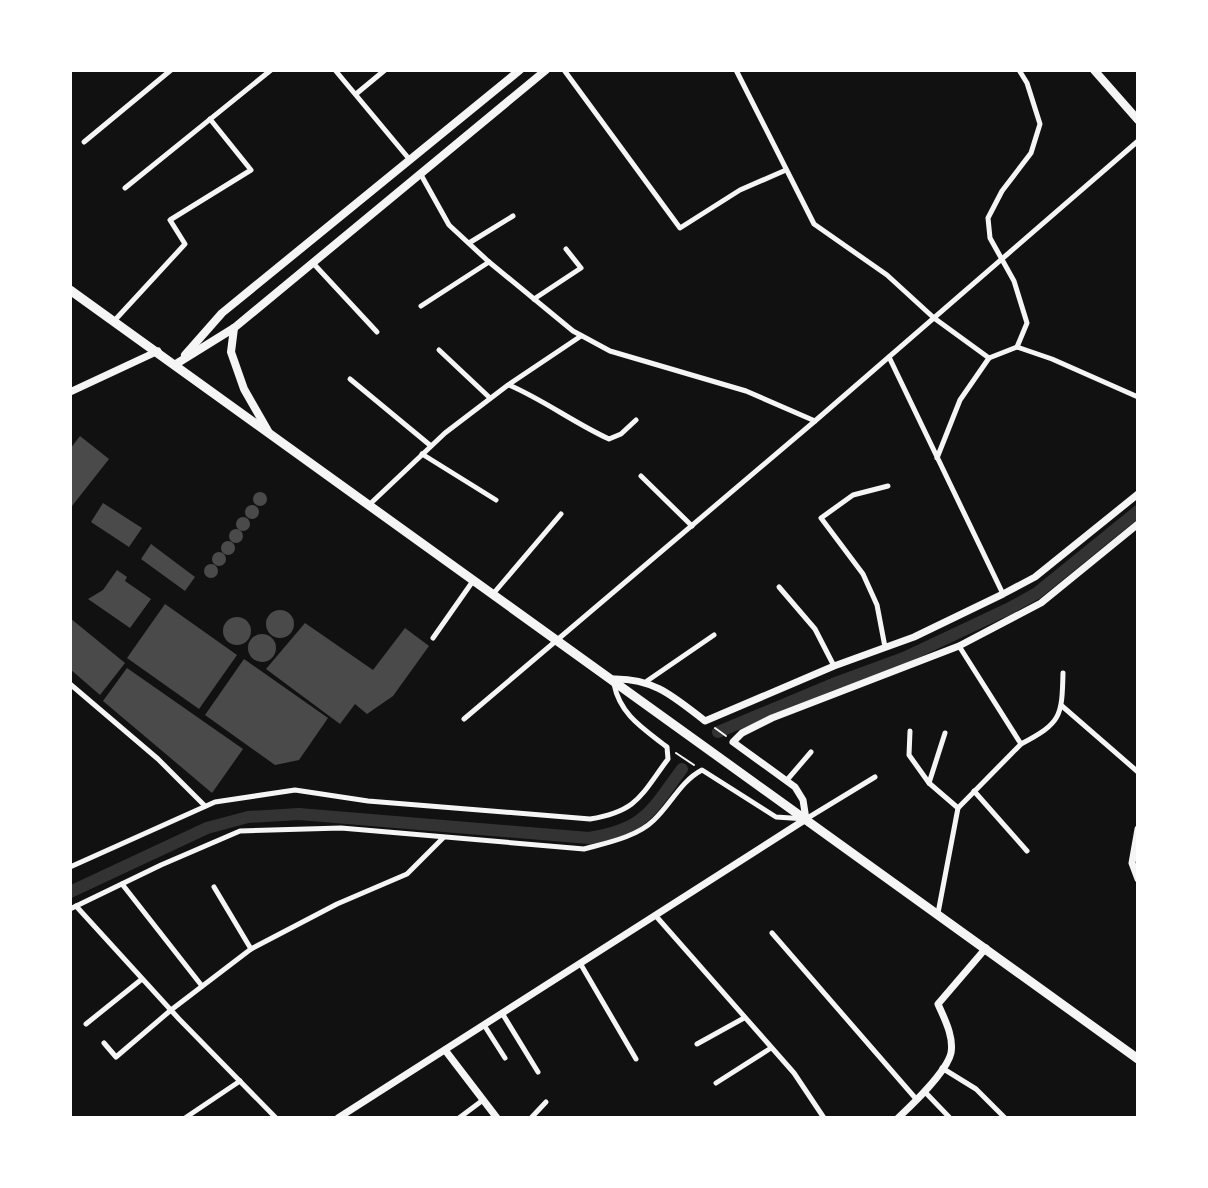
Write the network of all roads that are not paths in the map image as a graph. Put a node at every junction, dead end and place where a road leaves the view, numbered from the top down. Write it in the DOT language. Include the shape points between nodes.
graph roads {
  1 [pos="171,70"];
  2 [pos="271,70"];
  3 [pos="335,70"];
  4 [pos="385,70"];
  5 [pos="520,70"];
  6 [pos="546,70"];
  7 [pos="564,70"];
  8 [pos="736,70"];
  9 [pos="1019,70"];
  10 [pos="1094,70"];
  11 [pos="356,94"];
  12 [pos="210,119"];
  13 [pos="1138,120"];
  14 [pos="1138,141"];
  15 [pos="84,142"];
  16 [pos="410,160"];
  17 [pos="786,170"];
  18 [pos="420,173"];
  19 [pos="125,188"];
  20 [pos="513,216"];
  21 [pos="469,243"];
  22 [pos="566,249"];
  23 [pos="1003,258"];
  24 [pos="312,262"];
  25 [pos="489,262"];
  26 [pos="70,290"];
  27 [pos="534,299"];
  28 [pos="421,306"];
  29 [pos="934,318"];
  30 [pos="115,320"];
  31 [pos="234,328"];
  32 [pos="377,332"];
  33 [pos="581,336"];
  34 [pos="1017,347"];
  35 [pos="439,350"];
  36 [pos="161,353"];
  37 [pos="889,357"];
  38 [pos="989,358"];
  39 [pos="176,364"];
  40 [pos="350,379"];
  41 [pos="508,385"];
  42 [pos="70,391"];
  43 [pos="1138,397"];
  44 [pos="490,398"];
  45 [pos="636,420"];
  46 [pos="815,421"];
  47 [pos="268,431"];
  48 [pos="431,446"];
  49 [pos="422,454"];
  50 [pos="937,458"];
  51 [pos="641,476"];
  52 [pos="888,486"];
  53 [pos="1138,494"];
  54 [pos="496,500"];
  55 [pos="369,505"];
  56 [pos="561,514"];
  57 [pos="1138,524"];
  58 [pos="692,526"];
  59 [pos="474,580"];
  60 [pos="779,587"];
  61 [pos="493,594"];
  62 [pos="1003,594"];
  63 [pos="714,635"];
  64 [pos="433,638"];
  65 [pos="560,640"];
  66 [pos="959,646"];
  67 [pos="885,648"];
  68 [pos="834,666"];
  69 [pos="1063,673"];
  70 [pos="613,679"];
  71 [pos="647,681"];
  72 [pos="70,684"];
  73 [pos="1062,706"];
  74 [pos="464,719"];
  75 [pos="910,731"];
  76 [pos="945,733"];
  77 [pos="1021,744"];
  78 [pos="811,752"];
  79 [pos="1138,772"];
  80 [pos="875,777"];
  81 [pos="787,780"];
  82 [pos="929,783"];
  83 [pos="974,791"];
  84 [pos="205,806"];
  85 [pos="958,808"];
  86 [pos="806,819"];
  87 [pos="1138,829"];
  88 [pos="443,838"];
  89 [pos="1027,851"];
  90 [pos="70,867"];
  91 [pos="1138,879"];
  92 [pos="122,884"];
  93 [pos="214,887"];
  94 [pos="73,907"];
  95 [pos="938,913"];
  96 [pos="655,915"];
  97 [pos="772,933"];
  98 [pos="986,948"];
  99 [pos="251,949"];
  100 [pos="580,963"];
  101 [pos="142,979"];
  102 [pos="202,986"];
  103 [pos="171,1010"];
  104 [pos="502,1013"];
  105 [pos="744,1018"];
  106 [pos="86,1024"];
  107 [pos="484,1025"];
  108 [pos="104,1043"];
  109 [pos="697,1044"];
  110 [pos="771,1048"];
  111 [pos="445,1050"];
  112 [pos="505,1058"];
  113 [pos="636,1059"];
  114 [pos="1138,1059"];
  115 [pos="941,1068"];
  116 [pos="538,1072"];
  117 [pos="240,1081"];
  118 [pos="716,1083"];
  119 [pos="925,1092"];
  120 [pos="483,1100"];
  121 [pos="917,1100"];
  122 [pos="546,1102"];
  123 [pos="185,1118"];
  124 [pos="276,1118"];
  125 [pos="338,1118"];
  126 [pos="459,1118"];
  127 [pos="497,1118"];
  128 [pos="531,1118"];
  129 [pos="824,1118"];
  130 [pos="898,1118"];
  131 [pos="950,1118"];
  132 [pos="1005,1118"];
  1 -- 15 [label="street"];
  2 -- 12 [label="street"];
  3 -- 11 [label="street"];
  4 -- 11 [label="street"];
  5 -- 16 [label="main road"];
  6 -- 18 [label="main road"];
  7 -- 17 [label="street" via="680,228 740,190"];
  8 -- 17 [label="street"];
  9 -- 23 [label="street" via="1040,124 1031,153 988,218 990,238"];
  10 -- 13 [label="main road"];
  11 -- 16 [label="street"];
  12 -- 19 [label="street"];
  12 -- 30 [label="street" via="251,170 170,220 185,244"];
  14 -- 23 [label="street"];
  16 -- 18 [label="main road"];
  16 -- 39 [label="main road" via="222,313"];
  17 -- 29 [label="street" via="814,224 887,275"];
  18 -- 21 [label="street" via="449,225"];
  18 -- 24 [label="main road"];
  20 -- 21 [label="street"];
  21 -- 25 [label="street"];
  22 -- 27 [label="street" via="581,268"];
  23 -- 29 [label="street"];
  23 -- 34 [label="street" via="1027,323"];
  24 -- 31 [label="main road"];
  24 -- 32 [label="street"];
  25 -- 27 [label="street"];
  25 -- 28 [label="street"];
  26 -- 30 [label="main road"];
  27 -- 33 [label="street"];
  29 -- 37 [label="street"];
  29 -- 38 [label="street"];
  30 -- 36 [label="main road"];
  31 -- 39 [label="main road"];
  31 -- 47 [label="main road" via="231,352"];
  33 -- 41 [label="street"];
  33 -- 46 [label="street" via="610,351 746,391"];
  34 -- 38 [label="street"];
  34 -- 43 [label="street"];
  35 -- 44 [label="street"];
  36 -- 39 [label="main road"];
  36 -- 42 [label="street"];
  37 -- 46 [label="street"];
  37 -- 50 [label="street"];
  38 -- 50 [label="street" via="960,400"];
  39 -- 47 [label="main road"];
  40 -- 48 [label="street"];
  41 -- 44 [label="street"];
  41 -- 45 [label="street" via="609,439"];
  44 -- 48 [label="street"];
  46 -- 58 [label="street"];
  47 -- 55 [label="main road"];
  48 -- 49 [label="street"];
  49 -- 54 [label="street"];
  49 -- 55 [label="street"];
  50 -- 62 [label="street"];
  51 -- 58 [label="street"];
  52 -- 67 [label="street" via="853,495 821,518 863,574 877,605"];
  53 -- 62 [label="street" via="1035,577"];
  55 -- 59 [label="main road"];
  56 -- 61 [label="street"];
  57 -- 66 [label="street" via="1041,603"];
  58 -- 65 [label="street"];
  59 -- 61 [label="main road"];
  59 -- 64 [label="street"];
  60 -- 68 [label="street" via="815,629"];
  61 -- 65 [label="main road"];
  62 -- 67 [label="street"];
  63 -- 71 [label="street"];
  65 -- 70 [label="main road"];
  65 -- 74 [label="street"];
  66 -- 77 [label="street"];
  66 -- 81 [label="street" via="772,718 733,742"];
  67 -- 68 [label="street"];
  68 -- 71 [label="street" via="705,721"];
  69 -- 73 [label="street"];
  70 -- 71 [label="street"];
  70 -- 84 [label="street" via="617,702 667,747 668,759 633,805 611,816 590,819 368,801 295,790"];
  70 -- 86 [label="main road"];
  72 -- 84 [label="street"];
  73 -- 77 [label="street" via="1049,729"];
  73 -- 79 [label="street"];
  75 -- 82 [label="street" via="909,755"];
  76 -- 82 [label="street"];
  77 -- 83 [label="street"];
  78 -- 81 [label="street"];
  80 -- 86 [label="street"];
  81 -- 86 [label="street" via="800,793"];
  82 -- 85 [label="street"];
  83 -- 85 [label="street"];
  83 -- 89 [label="street"];
  84 -- 90 [label="street"];
  85 -- 95 [label="street"];
  86 -- 88 [label="street" via="776,817 702,770 652,823 584,849"];
  86 -- 95 [label="main road"];
  86 -- 96 [label="street"];
  87 -- 91 [label="street" via="1132,863"];
  88 -- 92 [label="street" via="341,828 240,831"];
  88 -- 99 [label="street" via="407,874"];
  92 -- 94 [label="street"];
  92 -- 102 [label="street"];
  93 -- 99 [label="street"];
  94 -- 101 [label="street"];
  95 -- 98 [label="main road"];
  96 -- 100 [label="street"];
  96 -- 105 [label="street"];
  97 -- 121 [label="street"];
  98 -- 114 [label="main road"];
  98 -- 115 [label="street" via="938,1004 949,1028 951,1054"];
  99 -- 102 [label="street"];
  100 -- 104 [label="street"];
  100 -- 113 [label="street"];
  101 -- 103 [label="street"];
  101 -- 106 [label="street"];
  102 -- 103 [label="street"];
  103 -- 108 [label="street" via="116,1057"];
  103 -- 117 [label="street"];
  104 -- 107 [label="street"];
  104 -- 116 [label="street"];
  105 -- 109 [label="street"];
  105 -- 110 [label="street"];
  107 -- 111 [label="street"];
  107 -- 112 [label="street"];
  110 -- 118 [label="street"];
  110 -- 129 [label="street"];
  111 -- 120 [label="street"];
  111 -- 125 [label="street"];
  115 -- 119 [label="street"];
  115 -- 132 [label="street" via="976,1089"];
  117 -- 123 [label="street"];
  117 -- 124 [label="street"];
  119 -- 121 [label="street"];
  119 -- 131 [label="street"];
  120 -- 126 [label="street"];
  120 -- 127 [label="street"];
  121 -- 130 [label="street"];
  122 -- 128 [label="street"];
}
